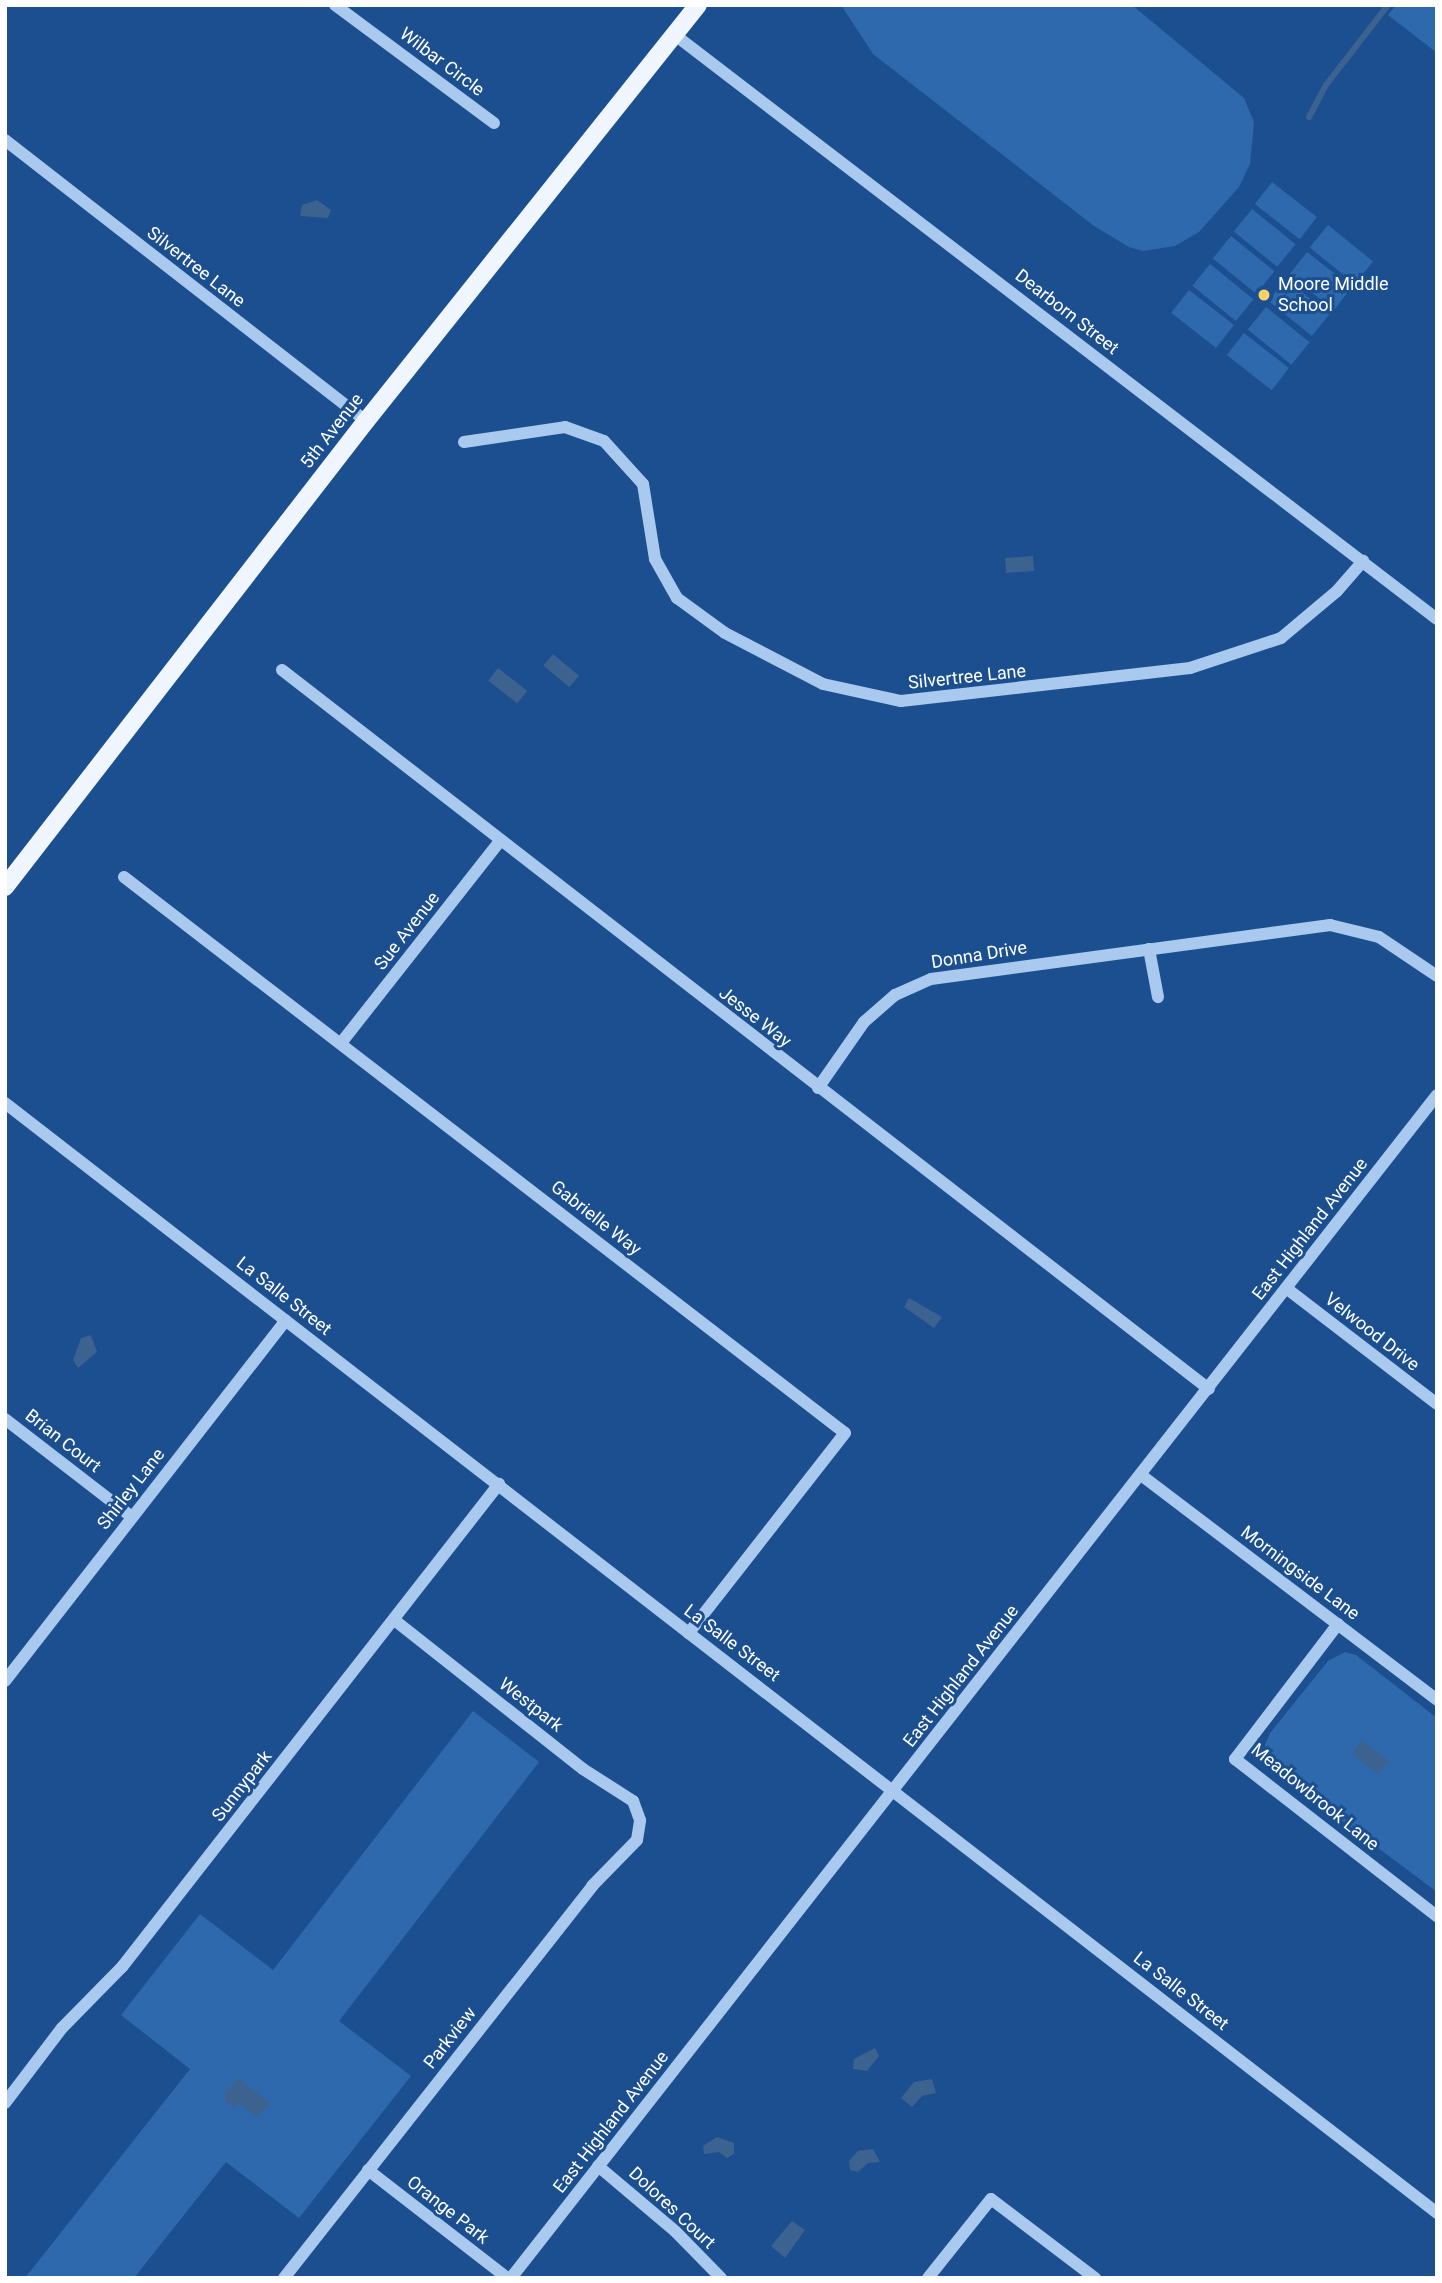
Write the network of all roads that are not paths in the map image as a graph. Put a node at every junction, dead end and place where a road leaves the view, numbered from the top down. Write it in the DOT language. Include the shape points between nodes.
graph roads {
  1 [pos="335,5"];
  2 [pos="698,5"];
  3 [pos="675,35"];
  4 [pos="494,123"];
  5 [pos="5,140"];
  6 [pos="366,421"];
  7 [pos="464,442"];
  8 [pos="1363,561"];
  9 [pos="1437,619"];
  10 [pos="282,670"];
  11 [pos="501,840"];
  12 [pos="124,877"];
  13 [pos="5,887"];
  14 [pos="1149,949"];
  15 [pos="1437,976"];
  16 [pos="1158,997"];
  17 [pos="341,1043"];
  18 [pos="818,1088"];
  19 [pos="1437,1095"];
  20 [pos="5,1103"];
  21 [pos="1286,1288"];
  22 [pos="286,1320"];
  23 [pos="1209,1389"];
  24 [pos="1437,1404"];
  25 [pos="5,1419"];
  26 [pos="1141,1475"];
  27 [pos="499,1484"];
  28 [pos="132,1517"];
  29 [pos="394,1620"];
  30 [pos="1338,1624"];
  31 [pos="689,1633"];
  32 [pos="5,1681"];
  33 [pos="1437,1700"];
  34 [pos="894,1789"];
  35 [pos="640,1820"];
  36 [pos="1437,1916"];
  37 [pos="5,2103"];
  38 [pos="598,2166"];
  39 [pos="368,2170"];
  40 [pos="1437,2213"];
  41 [pos="284,2278"];
  42 [pos="509,2278"];
  43 [pos="721,2278"];
  44 [pos="928,2278"];
  45 [pos="1095,2278"];
  1 -- 4 [label="street, Wilbar Circle"];
  2 -- 3 [label="main road, 5th Avenue"];
  3 -- 6 [label="main road, 5th Avenue"];
  3 -- 8 [label="street, Dearborn Street"];
  5 -- 6 [label="street, Silvertree Lane"];
  6 -- 13 [label="main road, 5th Avenue"];
  7 -- 8 [label="street, Silvertree Lane" via="565,427 604,441 643,484 655,559 677,598 725,634 823,684 901,701 1191,668 1281,638 1337,591"];
  8 -- 9 [label="street, Dearborn Street"];
  10 -- 11 [label="street, Jesse Way"];
  11 -- 17 [label="street, Sue Avenue"];
  11 -- 18 [label="street, Jesse Way"];
  12 -- 17 [label="street, Gabrielle Way"];
  14 -- 15 [label="street, Donna Drive" via="1329,925 1379,937"];
  14 -- 16 [label="street"];
  14 -- 18 [label="street, Donna Drive" via="931,979 895,995 864,1022"];
  17 -- 31 [label="street, Gabrielle Way" via="845,1433"];
  18 -- 23 [label="street, Jesse Way"];
  19 -- 21 [label="street, East Highland Avenue"];
  20 -- 22 [label="street, La Salle Street"];
  21 -- 23 [label="street, East Highland Avenue"];
  21 -- 24 [label="street, Velwood Drive"];
  22 -- 27 [label="street, La Salle Street"];
  22 -- 28 [label="street, Shirley Lane"];
  23 -- 26 [label="street, East Highland Avenue"];
  25 -- 28 [label="street, Brian Court"];
  26 -- 30 [label="street, Morningside Lane"];
  26 -- 34 [label="street, East Highland Avenue"];
  27 -- 29 [label="street, Sunnypark"];
  27 -- 31 [label="street, La Salle Street"];
  28 -- 32 [label="street, Shirley Lane"];
  29 -- 35 [label="street, Westpark" via="583,1769 633,1801"];
  29 -- 37 [label="street, Sunnypark" via="122,1967 62,2028"];
  30 -- 33 [label="street, Morningside Lane"];
  30 -- 36 [label="street, Meadowbrook Lane" via="1235,1759"];
  31 -- 34 [label="street, La Salle Street"];
  34 -- 38 [label="street, East Highland Avenue"];
  34 -- 40 [label="street, La Salle Street"];
  35 -- 39 [label="street, Parkview" via="637,1840 592,1886"];
  38 -- 42 [label="street, East Highland Avenue"];
  38 -- 43 [label="street, Dolores Court" via="675,2231"];
  39 -- 41 [label="street, Parkview"];
  39 -- 42 [label="street, Orange Park"];
  44 -- 45 [label="street" via="991,2199"];
}
